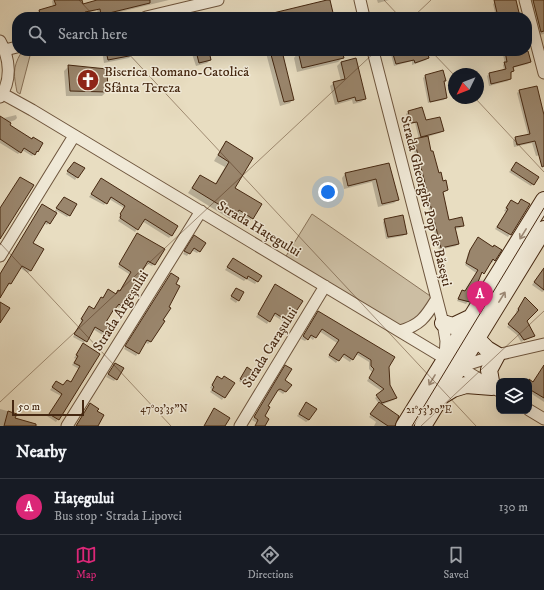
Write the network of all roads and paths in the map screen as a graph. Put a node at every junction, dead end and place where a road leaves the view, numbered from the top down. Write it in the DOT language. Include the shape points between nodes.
graph roads {
  1 [pos="218,0"];
  2 [pos="360,0"];
  3 [pos="525,0"];
  4 [pos="167,12"];
  5 [pos="363,12"];
  6 [pos="528,12"];
  7 [pos="532,27"];
  8 [pos="3,46"];
  9 [pos="374,56"];
  10 [pos="544,73"];
  11 [pos="1,96"];
  12 [pos="74,136"];
  13 [pos="544,200"];
  14 [pos="201,211"];
  15 [pos="544,229"];
  16 [pos="0,256"];
  17 [pos="325,286"];
  18 [pos="436,300"];
  19 [pos="472,317"];
  20 [pos="443,323"];
  21 [pos="400,331"];
  22 [pos="476,338"];
  23 [pos="544,344"];
  24 [pos="497,355"];
  25 [pos="445,359"];
  26 [pos="459,366"];
  27 [pos="496,389"];
  28 [pos="440,397"];
  29 [pos="532,412"];
  30 [pos="544,419"];
  31 [pos="67,426"];
  32 [pos="240,426"];
  33 [pos="404,426"];
  34 [pos="423,426"];
  1 -- 4 [label="street"];
  2 -- 5 [label="street"];
  3 -- 6 [label="street"];
  7 -- 10 [label="street"];
  8 -- 11 [label="street" via="8,62 8,78"];
  9 -- 18 [label="street, Strada Gheorghe Pop de Băsești"];
  11 -- 12 [label="street, Strada Hațegului"];
  12 -- 14 [label="street, Strada Hațegului"];
  12 -- 16 [label="street"];
  13 -- 19 [label="street, one-way"];
  14 -- 17 [label="street, Strada Hațegului"];
  14 -- 31 [label="street, Strada Argeșului"];
  22 -- 15 [label="street, one-way"];
  17 -- 21 [label="street, Strada Hațegului"];
  17 -- 32 [label="street, Strada Carașului"];
  18 -- 20 [label="street, Strada Gheorghe Pop de Băsești"];
  18 -- 21 [label="street" via="427,316 418,324"];
  19 -- 20 [label="street" via="453,326"];
  19 -- 25 [label="street"];
  20 -- 25 [label="street, Strada Gheorghe Pop de Băsești"];
  21 -- 25 [label="street, Strada Hațegului"];
  22 -- 24 [label="street"];
  22 -- 26 [label="street"];
  23 -- 24 [label="street"];
  24 -- 26 [label="street"];
  24 -- 27 [label="street" via="489,370"];
  25 -- 26 [label="street, Strada Hațegului"];
  25 -- 33 [label="street, one-way"];
  26 -- 27 [label="street, Strada Hațegului"];
  26 -- 28 [label="street"];
  27 -- 28 [label="street" via="466,385"];
  28 -- 34 [label="street"];
  29 -- 30 [label="street"];
}
